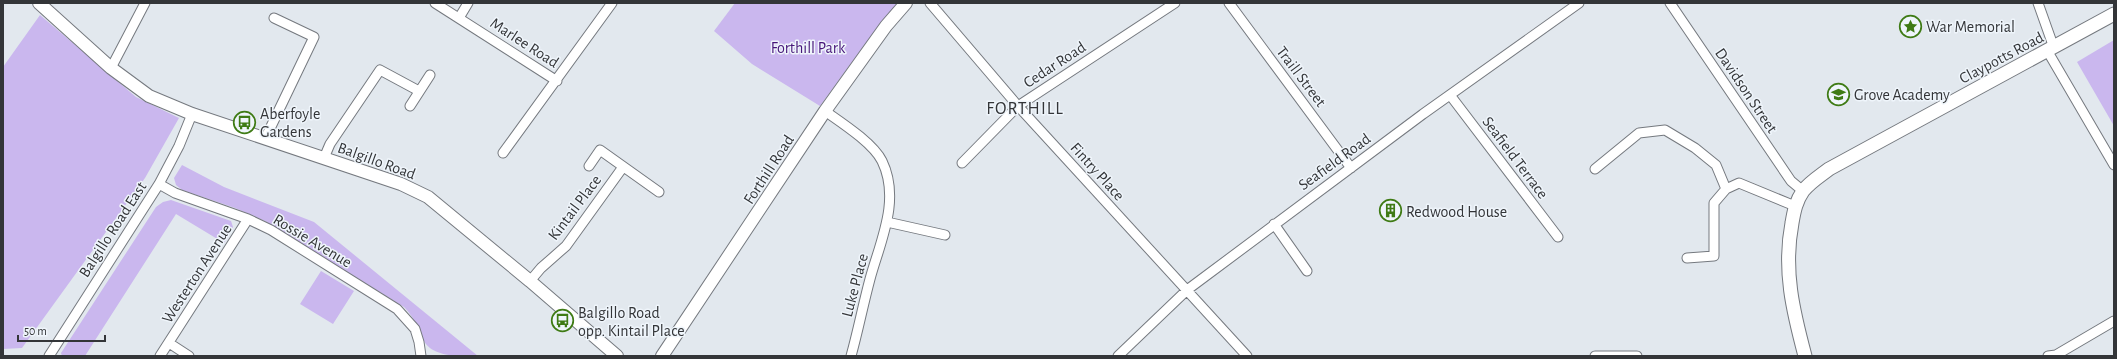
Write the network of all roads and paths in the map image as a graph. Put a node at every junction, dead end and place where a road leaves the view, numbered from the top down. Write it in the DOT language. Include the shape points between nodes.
graph roads {
  1 [pos="39,3"];
  2 [pos="145,3"];
  3 [pos="435,3"];
  4 [pos="468,3"];
  5 [pos="612,3"];
  6 [pos="906,3"];
  7 [pos="930,3"];
  8 [pos="1174,3"];
  9 [pos="1229,3"];
  10 [pos="1670,3"];
  11 [pos="2038,3"];
  12 [pos="1575,4"];
  13 [pos="2114,14"];
  14 [pos="274,18"];
  15 [pos="459,18"];
  16 [pos="2051,50"];
  17 [pos="112,68"];
  18 [pos="430,75"];
  19 [pos="557,81"];
  20 [pos="419,91"];
  21 [pos="1450,95"];
  22 [pos="410,106"];
  23 [pos="1018,106"];
  24 [pos="826,111"];
  25 [pos="192,114"];
  26 [pos="265,139"];
  27 [pos="503,153"];
  28 [pos="324,158"];
  29 [pos="962,163"];
  30 [pos="2114,165"];
  31 [pos="589,166"];
  32 [pos="623,167"];
  33 [pos="1351,168"];
  34 [pos="1595,169"];
  35 [pos="159,184"];
  36 [pos="1726,189"];
  37 [pos="1803,191"];
  38 [pos="659,192"];
  39 [pos="1795,206"];
  40 [pos="248,219"];
  41 [pos="887,222"];
  42 [pos="1274,224"];
  43 [pos="946,235"];
  44 [pos="1558,237"];
  45 [pos="1687,258"];
  46 [pos="1307,271"];
  47 [pos="530,281"];
  48 [pos="1187,290"];
  49 [pos="2114,321"];
  50 [pos="169,343"];
  51 [pos="49,356"];
  52 [pos="160,356"];
  53 [pos="189,356"];
  54 [pos="422,356"];
  55 [pos="617,356"];
  56 [pos="662,356"];
  57 [pos="851,356"];
  58 [pos="1118,356"];
  59 [pos="1247,356"];
  60 [pos="1595,356"];
  61 [pos="1638,356"];
  62 [pos="1805,356"];
  63 [pos="2053,356"];
  1 -- 17 [label="street, Balgillo Road"];
  2 -- 17 [label="street"];
  3 -- 15 [label="street, Marlee Road"];
  4 -- 15 [label="street"];
  5 -- 19 [label="street, Marlee Road"];
  6 -- 24 [label="street, Forthill Road" via="886,26"];
  7 -- 23 [label="street, Fintry Place"];
  8 -- 23 [label="street, Cedar Road"];
  9 -- 33 [label="street, Traill Street"];
  10 -- 37 [label="street, Davidson Street" via="1792,181"];
  11 -- 16 [label="street"];
  12 -- 21 [label="street, Seafield Road"];
  13 -- 16 [label="main road, Claypotts Road"];
  14 -- 26 [label="street" via="314,36"];
  15 -- 19 [label="street, Marlee Road"];
  16 -- 30 [label="street"];
  16 -- 37 [label="main road, Claypotts Road" via="1829,169"];
  17 -- 25 [label="street, Balgillo Road" via="149,96"];
  18 -- 20 [label="street"];
  19 -- 27 [label="street, Marlee Road"];
  20 -- 22 [label="street"];
  20 -- 28 [label="street" via="380,70 330,144"];
  21 -- 33 [label="street, Seafield Road"];
  21 -- 44 [label="street, Seafield Terrace"];
  23 -- 29 [label="street, Cedar Road"];
  23 -- 48 [label="street, Fintry Place"];
  24 -- 41 [label="street, Luke Place" via="860,137 881,161 888,180"];
  24 -- 56 [label="street, Forthill Road"];
  25 -- 26 [label="street, Balgillo Road"];
  25 -- 35 [label="street, Balgillo Road East"];
  26 -- 28 [label="street, Balgillo Road"];
  28 -- 47 [label="street, Balgillo Road" via="401,184 428,197"];
  31 -- 32 [label="street, Kintail Place" via="600,150"];
  32 -- 38 [label="street, Kintail Place"];
  32 -- 47 [label="street, Kintail Place" via="566,246"];
  33 -- 42 [label="street, Seafield Road"];
  34 -- 36 [label="street" via="1639,133 1665,130 1695,148 1716,165"];
  35 -- 40 [label="street, Rossie Avenue" via="175,193"];
  35 -- 51 [label="street, Balgillo Road East"];
  36 -- 39 [label="street" via="1739,183"];
  36 -- 45 [label="street" via="1714,203 1714,256"];
  37 -- 39 [label="main road, Claypotts Road"];
  39 -- 62 [label="main road, Claypotts Road" via="1788,241 1787,273"];
  40 -- 50 [label="street, Westerton Avenue"];
  40 -- 54 [label="street, Rossie Avenue" via="271,230 397,309 415,329"];
  41 -- 43 [label="street"];
  41 -- 57 [label="street, Luke Place"];
  42 -- 46 [label="street"];
  42 -- 48 [label="street, Seafield Road"];
  47 -- 55 [label="street, Balgillo Road"];
  48 -- 58 [label="street, Seafield Road"];
  48 -- 59 [label="street, Fintry Place"];
  49 -- 63 [label="street"];
  50 -- 52 [label="street, Westerton Avenue"];
  50 -- 53 [label="street, Westerton Avenue"];
  60 -- 61 [label="street"];
}
